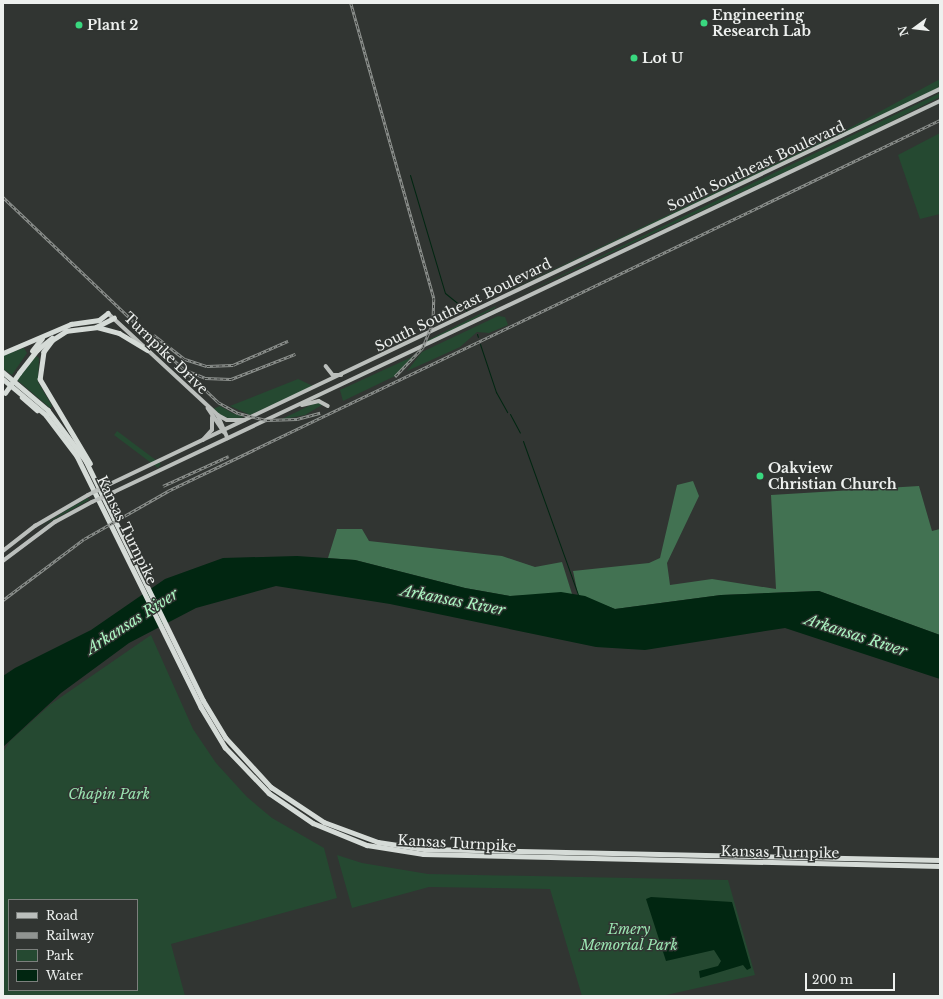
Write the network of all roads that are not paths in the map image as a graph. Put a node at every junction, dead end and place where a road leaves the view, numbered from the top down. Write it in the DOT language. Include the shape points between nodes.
graph roads {
  1 [pos="940,89"];
  2 [pos="940,101"];
  3 [pos="108,313"];
  4 [pos="114,318"];
  5 [pos="96,327"];
  6 [pos="67,331"];
  7 [pos="42,338"];
  8 [pos="147,350"];
  9 [pos="3,353"];
  10 [pos="326,366"];
  11 [pos="3,372"];
  12 [pos="349,372"];
  13 [pos="18,373"];
  14 [pos="3,379"];
  15 [pos="3,383"];
  16 [pos="4,393"];
  17 [pos="297,406"];
  18 [pos="328,406"];
  19 [pos="208,408"];
  20 [pos="211,415"];
  21 [pos="218,415"];
  22 [pos="249,419"];
  23 [pos="224,431"];
  24 [pos="228,438"];
  25 [pos="65,439"];
  26 [pos="201,442"];
  27 [pos="98,481"];
  28 [pos="3,551"];
  29 [pos="3,561"];
  30 [pos="940,860"];
  31 [pos="940,866"];
  1 -- 12 [label="main road, South Southeast Boulevard"];
  2 -- 17 [label="main road, South Southeast Boulevard"];
  3 -- 4 [label="main road, Turnpike Drive"];
  3 -- 7 [label="highway" via="99,320 71,324"];
  4 -- 5 [label="highway"];
  4 -- 8 [label="main road, Turnpike Drive"];
  5 -- 6 [label="highway"];
  5 -- 8 [label="highway" via="119,333"];
  6 -- 13 [label="highway" via="37,350"];
  6 -- 27 [label="highway" via="53,340 44,352 40,379 86,454"];
  7 -- 9 [label="highway"];
  7 -- 13 [label="highway"];
  8 -- 19 [label="main road, Turnpike Drive"];
  10 -- 12 [label="main road" via="333,375"];
  11 -- 27 [label="highway, Kansas Turnpike" via="34,396 63,426"];
  12 -- 22 [label="main road, South Southeast Boulevard"];
  13 -- 16 [label="highway, bridge"];
  14 -- 25 [label="highway, Kansas Turnpike" via="31,400"];
  15 -- 25 [label="highway"];
  17 -- 18 [label="main road" via="319,400"];
  17 -- 24 [label="main road, South Southeast Boulevard"];
  19 -- 20 [label="main road, Turnpike Drive"];
  19 -- 21 [label="main road, Turnpike Drive"];
  20 -- 23 [label="main road, Turnpike Drive"];
  20 -- 26 [label="main road" via="212,430"];
  21 -- 22 [label="main road" via="233,421"];
  21 -- 23 [label="main road, Turnpike Drive"];
  22 -- 23 [label="main road, South Southeast Boulevard"];
  23 -- 24 [label="main road, Turnpike Drive"];
  23 -- 26 [label="main road, South Southeast Boulevard"];
  24 -- 29 [label="main road, South Southeast Boulevard, bridge" via="92,502 45,529"];
  25 -- 31 [label="highway, Kansas Turnpike" via="91,481 207,719 236,761 277,800 336,835 381,849 430,855"];
  26 -- 28 [label="main road, South Southeast Boulevard, bridge" via="88,495 35,526"];
  27 -- 30 [label="highway, Kansas Turnpike" via="203,700 234,749 266,783 311,816 378,842 433,850"];
}
